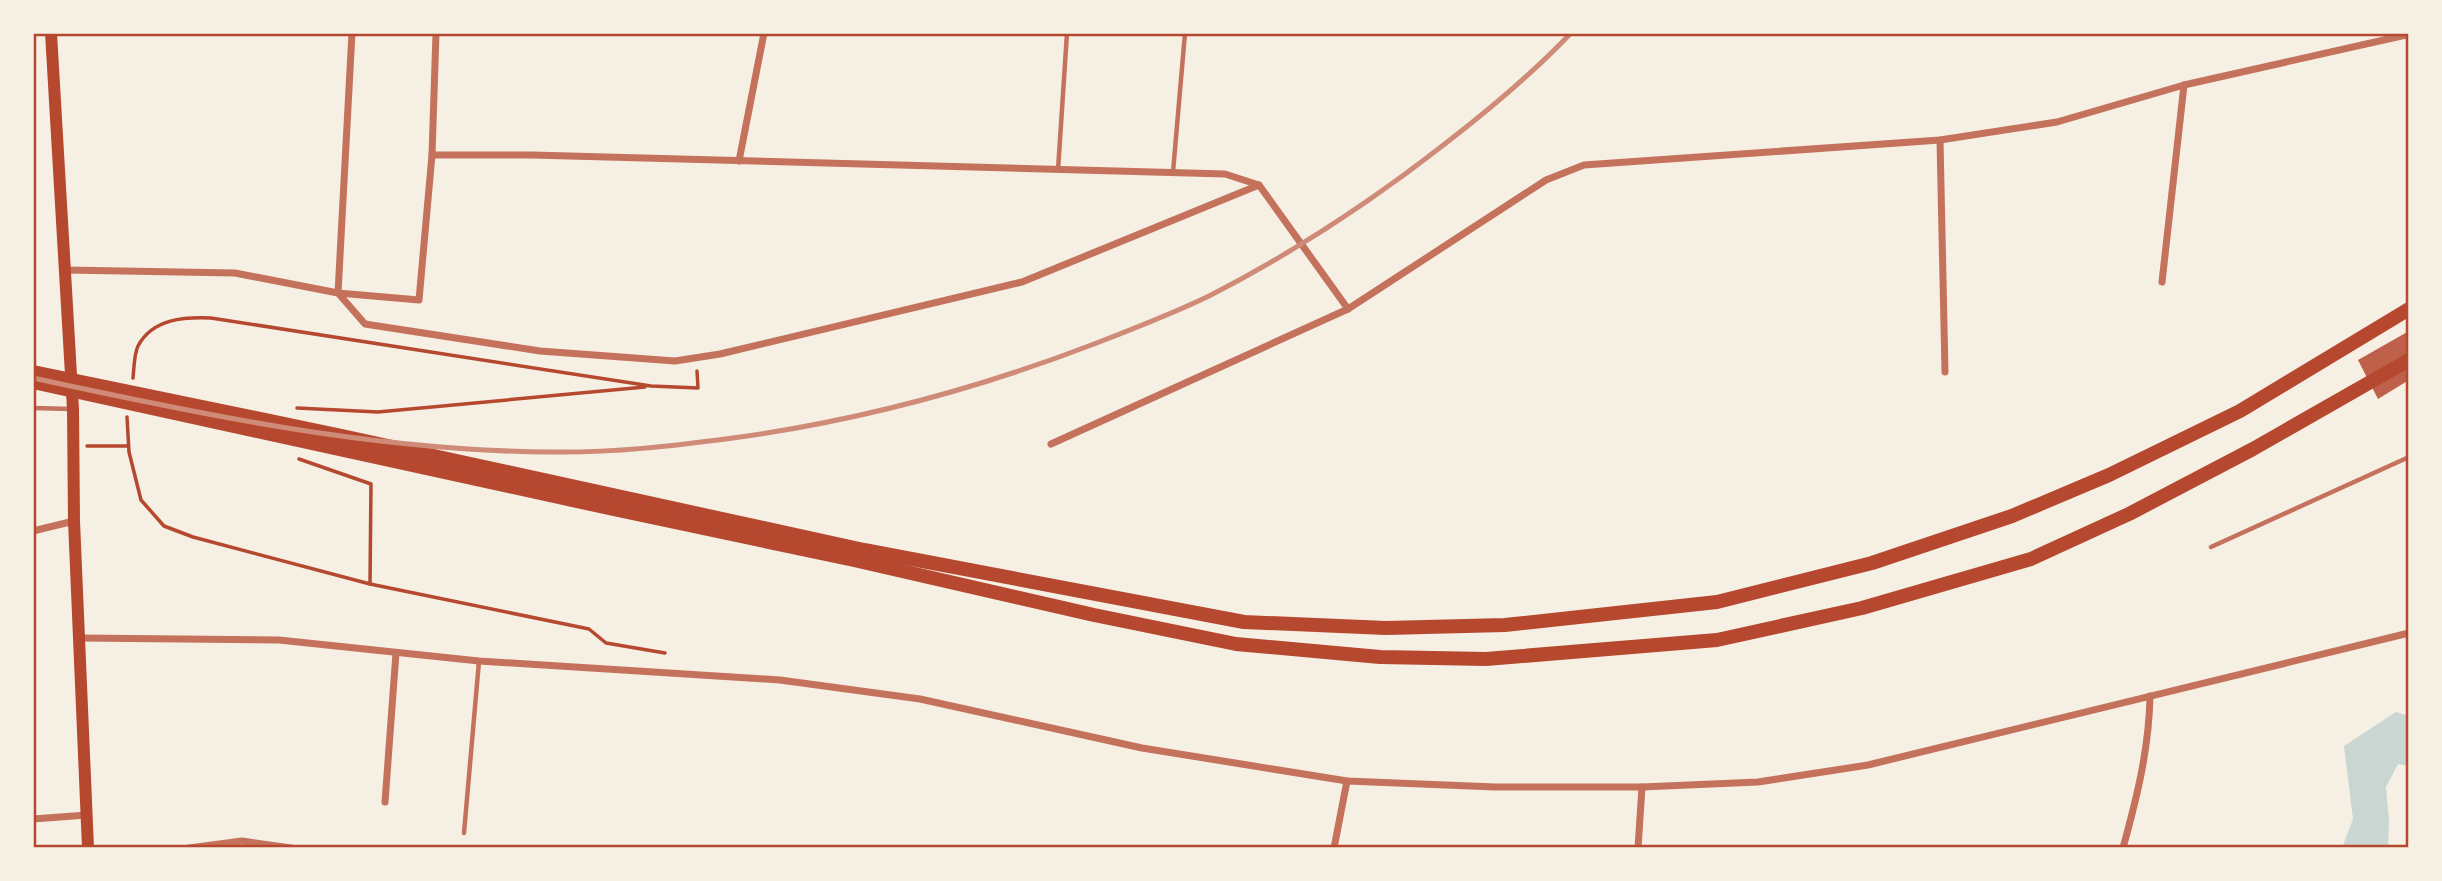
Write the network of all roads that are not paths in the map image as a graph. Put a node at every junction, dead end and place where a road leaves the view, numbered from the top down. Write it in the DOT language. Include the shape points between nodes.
graph roads {
  1 [pos="51,33"];
  2 [pos="352,33"];
  3 [pos="436,33"];
  4 [pos="764,33"];
  5 [pos="1067,33"];
  6 [pos="1185,33"];
  7 [pos="2406,35"];
  8 [pos="2184,85"];
  9 [pos="1940,140"];
  10 [pos="432,155"];
  11 [pos="739,161"];
  12 [pos="1058,171"];
  13 [pos="1173,173"];
  14 [pos="1259,185"];
  15 [pos="66,270"];
  16 [pos="2162,282"];
  17 [pos="338,293"];
  18 [pos="1348,309"];
  19 [pos="2409,309"];
  20 [pos="2409,360"];
  21 [pos="33,372"];
  22 [pos="1945,372"];
  23 [pos="33,382"];
  24 [pos="33,408"];
  25 [pos="73,409"];
  26 [pos="201,414"];
  27 [pos="1051,444"];
  28 [pos="2409,457"];
  29 [pos="74,521"];
  30 [pos="33,531"];
  31 [pos="2211,547"];
  32 [pos="2409,633"];
  33 [pos="80,638"];
  34 [pos="396,653"];
  35 [pos="479,661"];
  36 [pos="2150,696"];
  37 [pos="1348,781"];
  38 [pos="1642,787"];
  39 [pos="385,802"];
  40 [pos="87,815"];
  41 [pos="33,819"];
  42 [pos="464,834"];
  43 [pos="88,848"];
  44 [pos="189,848"];
  45 [pos="291,848"];
  46 [pos="1334,848"];
  47 [pos="1638,848"];
  48 [pos="2123,848"];
  1 -- 15 [label="main road"];
  2 -- 17 [label="street"];
  3 -- 10 [label="street"];
  4 -- 11 [label="street"];
  5 -- 12 [label="lane"];
  6 -- 13 [label="lane"];
  7 -- 8 [label="street"];
  8 -- 9 [label="street" via="2057,122"];
  8 -- 16 [label="street"];
  9 -- 18 [label="street" via="1584,166 1546,180"];
  9 -- 22 [label="street"];
  10 -- 11 [label="street"];
  10 -- 17 [label="street" via="419,300"];
  11 -- 12 [label="street"];
  12 -- 13 [label="street"];
  13 -- 14 [label="street" via="1225,174"];
  14 -- 17 [label="street" via="1022,282 675,361 540,351 365,324"];
  14 -- 18 [label="street"];
  15 -- 17 [label="street" via="235,273"];
  15 -- 25 [label="main road"];
  18 -- 27 [label="street"];
  19 -- 26 [label="highway" via="2240,411 2012,516 1872,564 1717,602 1505,625 1385,628 1244,622 864,550 342,436"];
  20 -- 26 [label="highway" via="2253,449 2031,559 1862,608 1717,640 1473,658 1380,657 1236,644"];
  21 -- 26 [label="highway"];
  23 -- 26 [label="highway"];
  24 -- 25 [label="lane"];
  25 -- 29 [label="main road"];
  28 -- 31 [label="lane"];
  29 -- 30 [label="street"];
  29 -- 33 [label="main road"];
  32 -- 36 [label="street"];
  33 -- 34 [label="street" via="279,640"];
  33 -- 40 [label="main road"];
  34 -- 35 [label="street"];
  34 -- 39 [label="street"];
  35 -- 37 [label="street" via="780,680 920,699 1142,748"];
  35 -- 42 [label="lane"];
  36 -- 38 [label="street" via="1868,765 1758,782"];
  36 -- 48 [label="street" via="2147,749"];
  37 -- 38 [label="street"];
  37 -- 46 [label="street"];
  38 -- 47 [label="street"];
  40 -- 41 [label="street"];
  40 -- 43 [label="main road"];
  44 -- 45 [label="street" via="242,841"];
}
